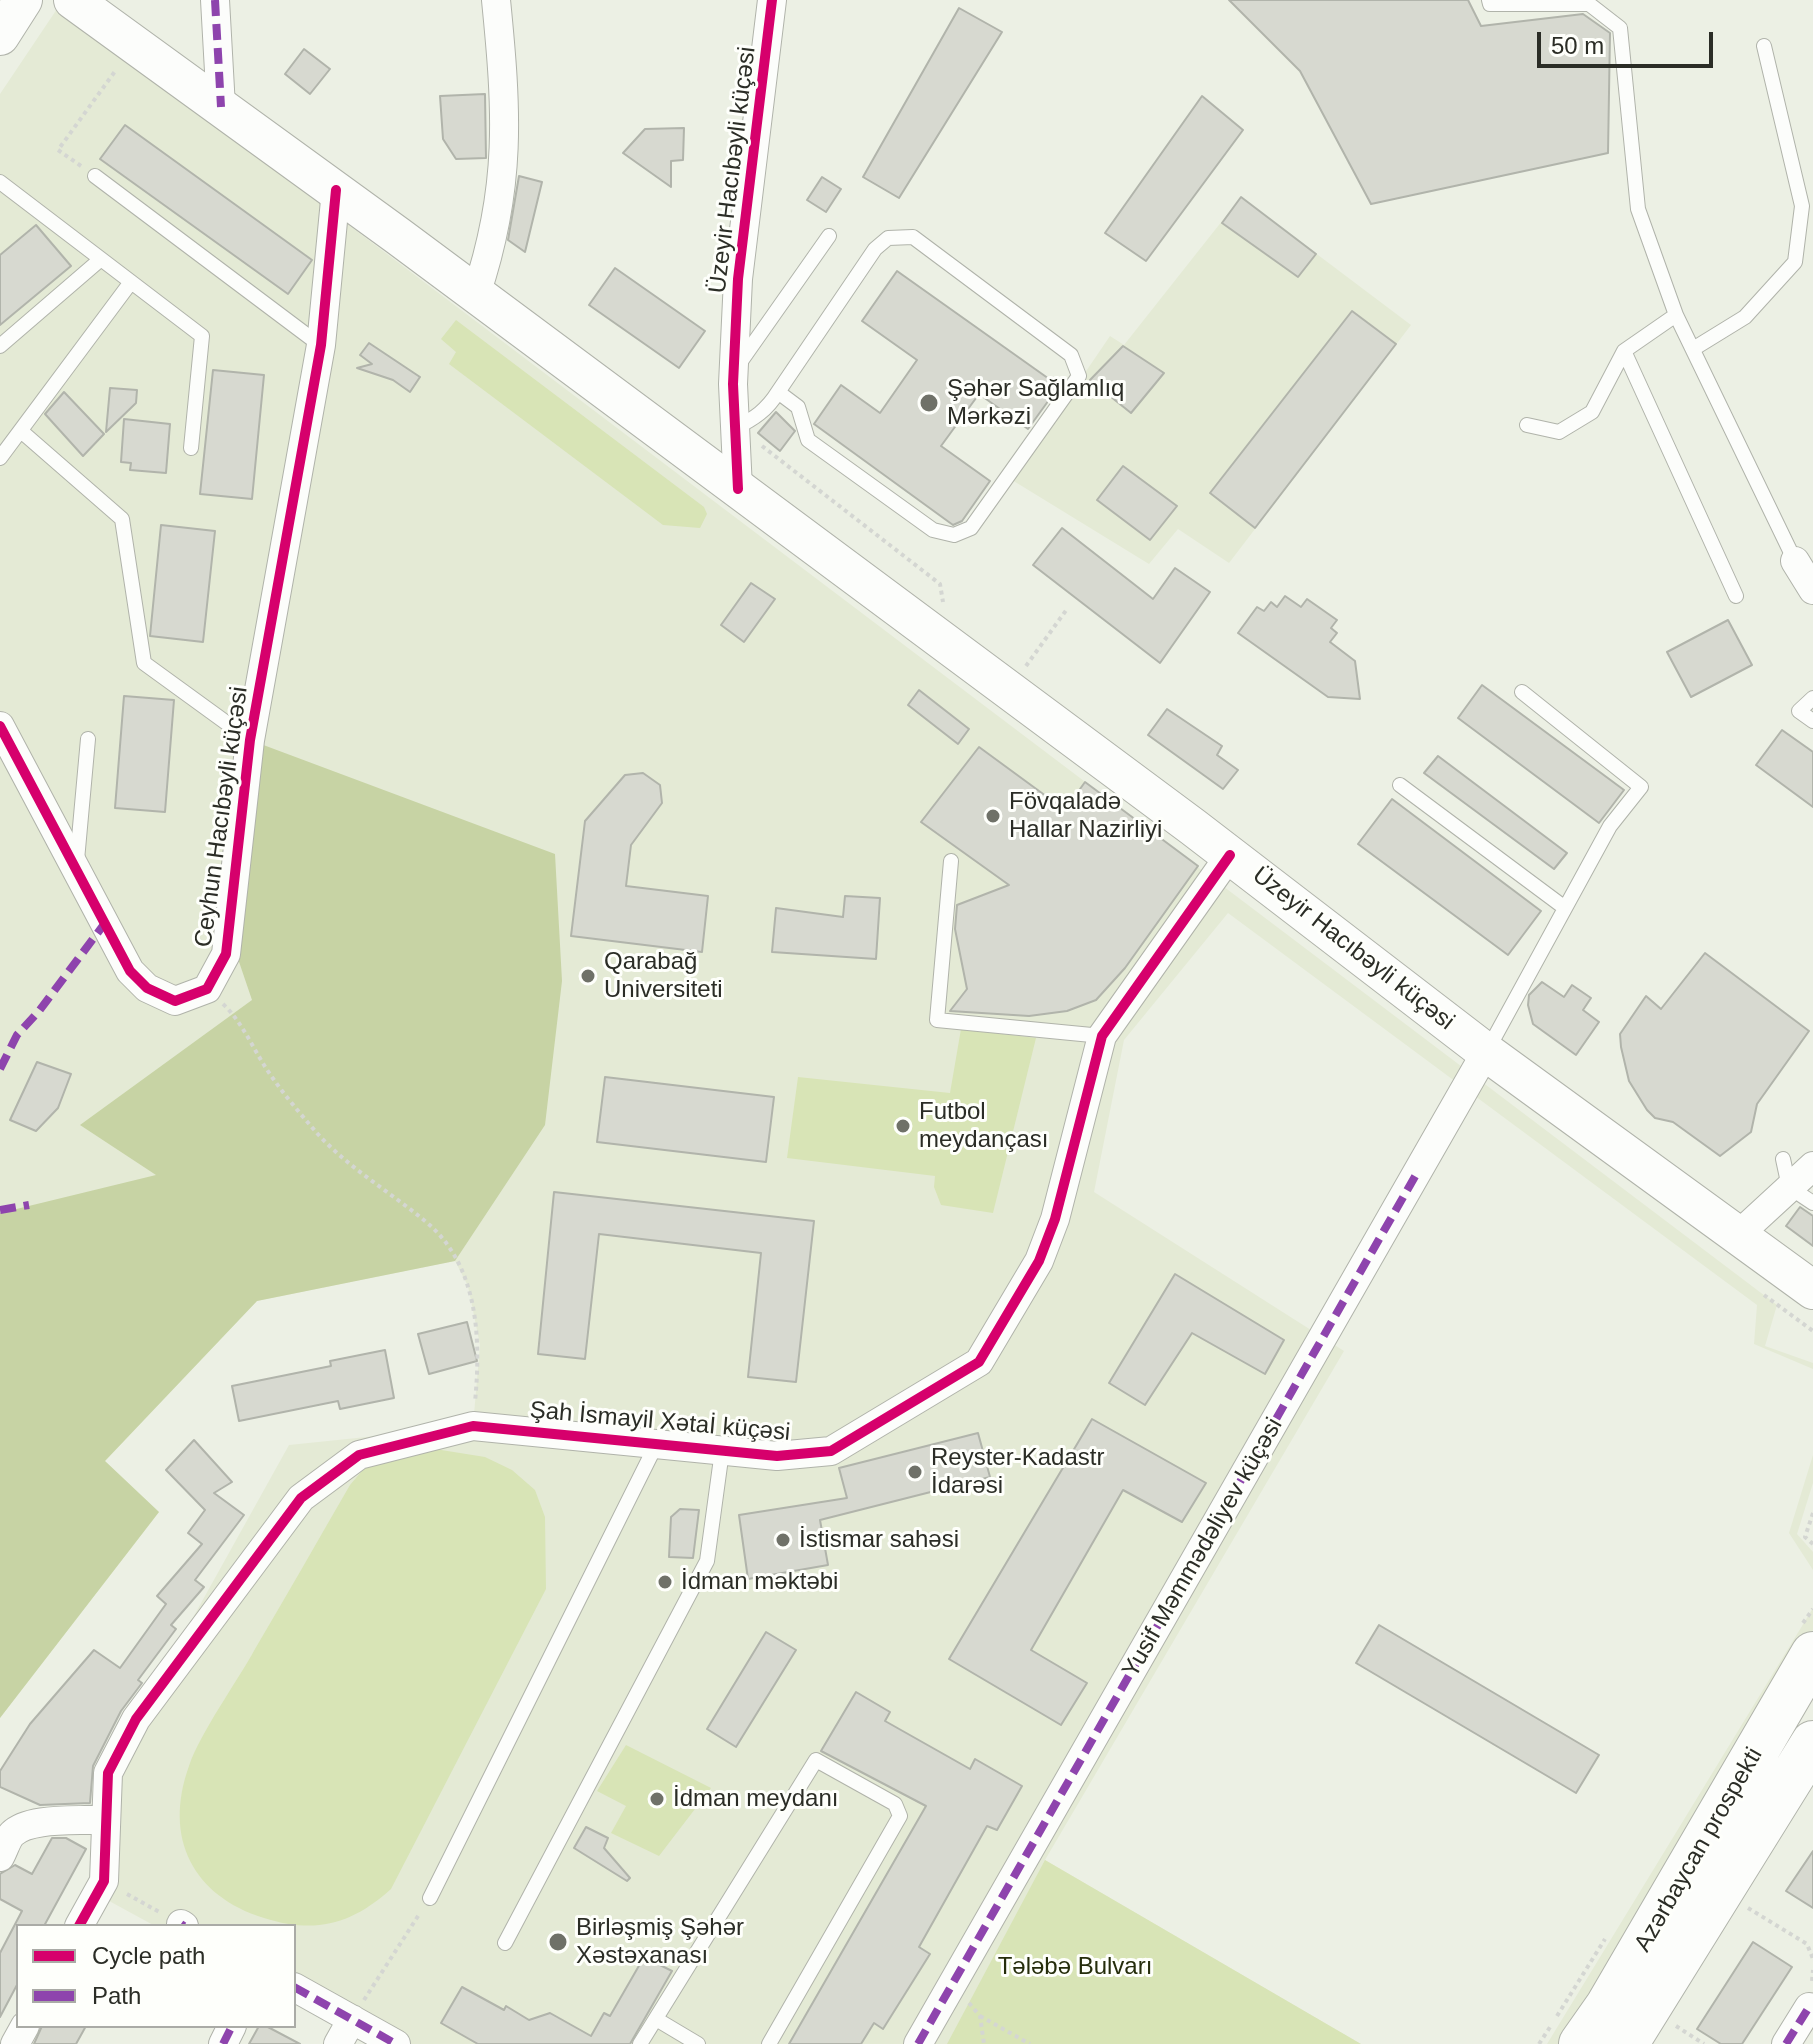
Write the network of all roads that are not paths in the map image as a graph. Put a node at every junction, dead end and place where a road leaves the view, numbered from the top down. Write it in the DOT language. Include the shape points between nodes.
graph roads {
  1 [pos="23,0"];
  2 [pos="73,0"];
  3 [pos="215,0"];
  4 [pos="496,0"];
  5 [pos="772,0"];
  6 [pos="1489,0"];
  7 [pos="0,36"];
  8 [pos="1764,46"];
  9 [pos="221,107"];
  10 [pos="95,176"];
  11 [pos="0,182"];
  12 [pos="336,190"];
  13 [pos="829,236"];
  14 [pos="101,259"];
  15 [pos="131,282"];
  16 [pos="476,294"];
  17 [pos="1676,315"];
  18 [pos="321,345"];
  19 [pos="0,346"];
  20 [pos="1693,349"];
  21 [pos="1624,351"];
  22 [pos="734,371"];
  23 [pos="778,392"];
  24 [pos="1527,425"];
  25 [pos="735,428"];
  26 [pos="21,431"];
  27 [pos="191,448"];
  28 [pos="0,458"];
  29 [pos="738,489"];
  30 [pos="1795,561"];
  31 [pos="1813,590"];
  32 [pos="1736,596"];
  33 [pos="1522,692"];
  34 [pos="1813,698"];
  35 [pos="1813,721"];
  36 [pos="0,726"];
  37 [pos="88,739"];
  38 [pos="250,740"];
  39 [pos="1400,785"];
  40 [pos="1230,855"];
  41 [pos="951,861"];
  42 [pos="76,868"];
  43 [pos="1565,908"];
  44 [pos="1102,1036"];
  45 [pos="1486,1052"];
  46 [pos="1783,1159"];
  47 [pos="1813,1166"];
  48 [pos="1789,1187"];
  49 [pos="1813,1203"];
  50 [pos="1737,1236"];
  51 [pos="1813,1290"];
  52 [pos="655,1447"];
  53 [pos="722,1451"];
  54 [pos="1813,1654"];
  55 [pos="1813,1743"];
  56 [pos="106,1819"];
  57 [pos="0,1857"];
  58 [pos="430,1898"];
  59 [pos="80,1924"];
  60 [pos="505,1943"];
  61 [pos="296,1988"];
  62 [pos="1809,2007"];
  63 [pos="352,2019"];
  64 [pos="656,2019"];
  65 [pos="338,2044"];
  66 [pos="396,2044"];
  67 [pos="640,2044"];
  68 [pos="698,2044"];
  69 [pos="769,2044"];
  70 [pos="918,2044"];
  71 [pos="1581,2044"];
  72 [pos="1626,2044"];
  73 [pos="1786,2044"];
  1 -- 7 [label="main road"];
  2 -- 9 [label="main road, Üzeyir Hacıbəyli küçəsi"];
  3 -- 9 [label="street"];
  4 -- 16 [label="street" via="507,103 506,163"];
  5 -- 22 [label="street, Üzeyir Hacıbəyli küçəsi" via="738,279"];
  6 -- 17 [label="lane" via="1589,4 1620,28 1638,209"];
  8 -- 20 [label="lane" via="1802,206 1795,262 1745,317"];
  9 -- 12 [label="main road, Üzeyir Hacıbəyli küçəsi"];
  10 -- 18 [label="lane"];
  11 -- 14 [label="lane"];
  12 -- 16 [label="main road, Üzeyir Hacıbəyli küçəsi"];
  12 -- 18 [label="street, Ceyhun Hacıbəyli küçəsi"];
  13 -- 22 [label="lane"];
  14 -- 15 [label="lane"];
  14 -- 19 [label="lane"];
  15 -- 26 [label="lane"];
  15 -- 27 [label="lane" via="202,336"];
  16 -- 29 [label="main road, Üzeyir Hacıbəyli küçəsi"];
  17 -- 20 [label="lane"];
  17 -- 21 [label="lane"];
  18 -- 38 [label="street, Ceyhun Hacıbəyli küçəsi"];
  20 -- 30 [label="lane"];
  21 -- 24 [label="lane" via="1592,412 1559,432"];
  21 -- 32 [label="lane"];
  22 -- 25 [label="street, Üzeyir Hacıbəyli küçəsi"];
  23 -- 23 [label="lane" via="875,249 896,236 913,237 1071,355 1079,376 971,528 954,535 933,530 808,440 798,407"];
  23 -- 25 [label="lane" via="755,418"];
  25 -- 29 [label="street, Üzeyir Hacıbəyli küçəsi"];
  26 -- 28 [label="lane"];
  26 -- 38 [label="lane" via="122,519 144,663"];
  29 -- 40 [label="main road, Üzeyir Hacıbəyli küçəsi"];
  30 -- 31 [label="street"];
  33 -- 43 [label="lane" via="1641,787 1610,826"];
  34 -- 35 [label="lane" via="1799,711"];
  36 -- 42 [label="street"];
  37 -- 42 [label="lane"];
  38 -- 42 [label="street, Ceyhun Hacıbəyli küçəsi" via="226,954 207,989 175,1001 147,988 130,971"];
  39 -- 43 [label="lane"];
  40 -- 44 [label="street, Şah İsmayil Xətaİ küçəsi"];
  40 -- 45 [label="main road, Üzeyir Hacıbəyli küçəsi"];
  41 -- 44 [label="lane" via="937,1020"];
  43 -- 45 [label="lane"];
  44 -- 53 [label="street, Şah İsmayil Xətaİ küçəsi" via="1055,1219 1039,1261 979,1362 831,1451 777,1456"];
  45 -- 50 [label="main road, Üzeyir Hacıbəyli küçəsi"];
  45 -- 70 [label="street, Yusif Məmmədəliyev küçəsi"];
  46 -- 48 [label="lane"];
  47 -- 48 [label="street"];
  48 -- 49 [label="lane"];
  48 -- 50 [label="street"];
  50 -- 51 [label="main road, Üzeyir Hacıbəyli küçəsi"];
  52 -- 53 [label="street, Şah İsmayil Xətaİ küçəsi"];
  52 -- 56 [label="street, Şah İsmayil Xətaİ küçəsi" via="473,1426 359,1455 301,1498 136,1719 108,1773"];
  52 -- 58 [label="lane"];
  53 -- 60 [label="lane" via="707,1561"];
  54 -- 71 [label="main road, Azərbaycan prospekti"];
  55 -- 72 [label="main road, Azərbaycan prospekti"];
  56 -- 57 [label="street" via="35,1822 13,1833"];
  56 -- 59 [label="street, Şah İsmayil Xətaİ küçəsi" via="104,1881"];
  61 -- 63 [label="street"];
  62 -- 73 [label="street"];
  63 -- 65 [label="street"];
  63 -- 66 [label="street"];
  64 -- 67 [label="lane"];
  64 -- 68 [label="lane"];
  64 -- 69 [label="lane" via="816,1760 895,1804 900,1816"];
}
